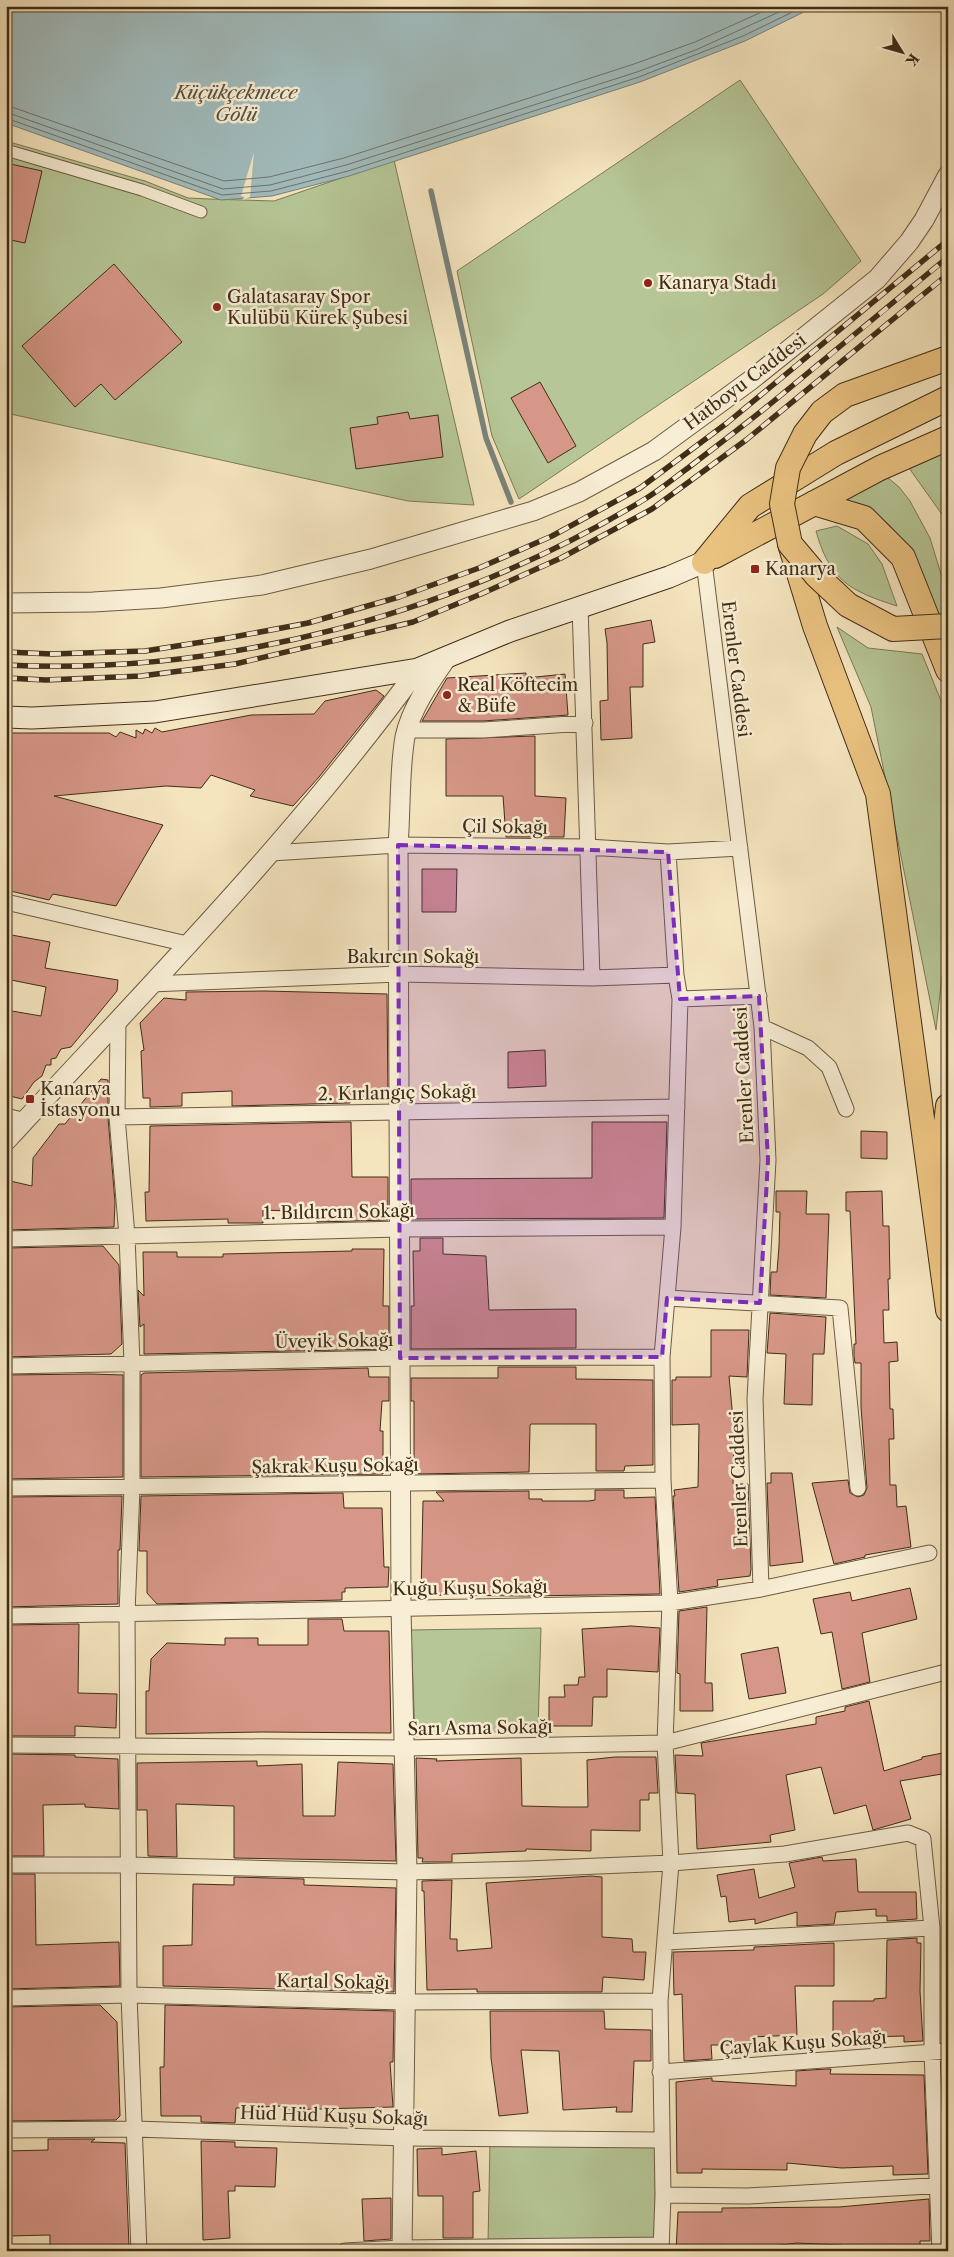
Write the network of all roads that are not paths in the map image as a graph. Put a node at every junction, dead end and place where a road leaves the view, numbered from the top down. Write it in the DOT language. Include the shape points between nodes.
graph roads {
  1 [pos="6,150"];
  2 [pos="948,175"];
  3 [pos="200,212"];
  4 [pos="948,358"];
  5 [pos="948,398"];
  6 [pos="948,438"];
  7 [pos="814,503"];
  8 [pos="790,544"];
  9 [pos="704,562"];
  10 [pos="6,603"];
  11 [pos="580,606"];
  12 [pos="948,626"];
  13 [pos="448,656"];
  14 [pos="418,669"];
  15 [pos="948,670"];
  16 [pos="370,677"];
  17 [pos="389,708"];
  18 [pos="6,717"];
  19 [pos="585,723"];
  20 [pos="408,730"];
  21 [pos="398,845"];
  22 [pos="588,847"];
  23 [pos="740,848"];
  24 [pos="668,852"];
  25 [pos="271,853"];
  26 [pos="6,902"];
  27 [pos="187,944"];
  28 [pos="399,974"];
  29 [pos="676,975"];
  30 [pos="592,978"];
  31 [pos="150,984"];
  32 [pos="758,996"];
  33 [pos="680,999"];
  34 [pos="118,1019"];
  35 [pos="762,1027"];
  36 [pos="948,1106"];
  37 [pos="677,1108"];
  38 [pos="846,1109"];
  39 [pos="399,1112"];
  40 [pos="6,1116"];
  41 [pos="117,1116"];
  42 [pos="25,1121"];
  43 [pos="6,1141"];
  44 [pos="937,1216"];
  45 [pos="673,1227"];
  46 [pos="399,1229"];
  47 [pos="127,1236"];
  48 [pos="6,1239"];
  49 [pos="667,1298"];
  50 [pos="760,1303"];
  51 [pos="948,1310"];
  52 [pos="662,1357"];
  53 [pos="400,1358"];
  54 [pos="132,1363"];
  55 [pos="6,1366"];
  56 [pos="663,1480"];
  57 [pos="400,1484"];
  58 [pos="6,1488"];
  59 [pos="132,1488"];
  60 [pos="858,1488"];
  61 [pos="929,1553"];
  62 [pos="761,1589"];
  63 [pos="670,1603"];
  64 [pos="401,1608"];
  65 [pos="127,1613"];
  66 [pos="6,1616"];
  67 [pos="946,1672"];
  68 [pos="665,1743"];
  69 [pos="128,1744"];
  70 [pos="6,1745"];
  71 [pos="405,1748"];
  72 [pos="671,1863"];
  73 [pos="6,1865"];
  74 [pos="128,1865"];
  75 [pos="407,1872"];
  76 [pos="932,1928"];
  77 [pos="666,1942"];
  78 [pos="129,1995"];
  79 [pos="6,1998"];
  80 [pos="660,2001"];
  81 [pos="406,2002"];
  82 [pos="948,2051"];
  83 [pos="932,2053"];
  84 [pos="660,2072"];
  85 [pos="135,2129"];
  86 [pos="6,2130"];
  87 [pos="405,2138"];
  88 [pos="660,2140"];
  89 [pos="942,2186"];
  90 [pos="662,2195"];
  91 [pos="661,2248"];
  92 [pos="402,2249"];
  93 [pos="139,2251"];
  94 [pos="346,2251"];
  95 [pos="940,2251"];
  1 -- 3 [label="street" via="142,190"];
  2 -- 10 [label="street, Hatboyu Caddesi" via="924,220 877,279 751,380 654,451 595,483 533,511 371,559 262,584 162,598"];
  4 -- 8 [label="main road, bridge" via="845,395 822,412 805,434 788,468 782,504"];
  5 -- 9 [label="main road" via="836,452 750,506"];
  6 -- 7 [label="main road" via="880,468"];
  7 -- 9 [label="main road"];
  7 -- 15 [label="main road" via="864,518 902,557"];
  8 -- 12 [label="main road, bridge" via="816,576 848,605 893,628"];
  8 -- 44 [label="main road" via="815,626 878,794"];
  9 -- 11 [label="main road"];
  9 -- 23 [label="street, Erenler Caddesi"];
  11 -- 13 [label="main road"];
  11 -- 19 [label="street"];
  13 -- 14 [label="main road"];
  13 -- 20 [label="street" via="428,686"];
  14 -- 16 [label="main road"];
  14 -- 17 [label="street"];
  16 -- 17 [label="street" via="382,679 390,689 392,701"];
  16 -- 18 [label="main road" via="155,712"];
  17 -- 25 [label="street"];
  19 -- 20 [label="street" via="483,730"];
  19 -- 22 [label="street"];
  20 -- 21 [label="street"];
  21 -- 22 [label="street, Çil Sokağı"];
  21 -- 25 [label="street, Çil Sokağı"];
  21 -- 28 [label="street"];
  22 -- 24 [label="street, Çil Sokağı"];
  22 -- 30 [label="street"];
  23 -- 24 [label="street, Çil Sokağı"];
  23 -- 32 [label="street, Erenler Caddesi"];
  24 -- 29 [label="street"];
  25 -- 27 [label="street"];
  26 -- 27 [label="street"];
  27 -- 31 [label="street"];
  28 -- 30 [label="street, Bakırcın Sokağı"];
  28 -- 31 [label="street, Bakırcın Sokağı"];
  28 -- 39 [label="street"];
  29 -- 30 [label="street, Bakırcın Sokağı"];
  29 -- 33 [label="street"];
  31 -- 34 [label="street"];
  32 -- 33 [label="street"];
  32 -- 35 [label="street, Erenler Caddesi"];
  33 -- 37 [label="street"];
  34 -- 41 [label="street"];
  34 -- 42 [label="street"];
  35 -- 38 [label="street" via="808,1048 828,1067"];
  35 -- 50 [label="street, Erenler Caddesi" via="768,1160"];
  36 -- 44 [label="main road"];
  37 -- 39 [label="street, 2. Kırlangıç Sokağı"];
  37 -- 45 [label="street"];
  39 -- 41 [label="street, 2. Kırlangıç Sokağı"];
  39 -- 46 [label="street"];
  40 -- 42 [label="street"];
  41 -- 47 [label="street"];
  42 -- 43 [label="street"];
  44 -- 51 [label="main road"];
  45 -- 46 [label="street, 1. Bıldırcın Sokağı"];
  45 -- 49 [label="street"];
  46 -- 47 [label="street, 1. Bıldırcın Sokağı"];
  46 -- 53 [label="street"];
  47 -- 48 [label="street, 1. Bıldırcın Sokağı"];
  47 -- 54 [label="street"];
  49 -- 50 [label="street"];
  49 -- 52 [label="street"];
  50 -- 60 [label="street" via="840,1308"];
  50 -- 62 [label="street, Erenler Caddesi" via="755,1399"];
  52 -- 53 [label="street, Üveyik Sokağı"];
  52 -- 56 [label="street"];
  53 -- 54 [label="street, Üveyik Sokağı"];
  53 -- 57 [label="street"];
  54 -- 55 [label="street, Üveyik Sokağı"];
  54 -- 59 [label="street"];
  56 -- 57 [label="street, Şakrak Kuşu Sokağı"];
  56 -- 63 [label="street"];
  57 -- 59 [label="street, Şakrak Kuşu Sokağı"];
  57 -- 64 [label="street"];
  58 -- 59 [label="street, Şakrak Kuşu Sokağı"];
  59 -- 65 [label="street"];
  61 -- 62 [label="street, Kuğu Kuşu Sokağı"];
  62 -- 63 [label="street, Kuğu Kuşu Sokağı"];
  63 -- 64 [label="street, Kuğu Kuşu Sokağı"];
  63 -- 68 [label="street"];
  64 -- 65 [label="street, Kuğu Kuşu Sokağı"];
  64 -- 71 [label="street"];
  65 -- 66 [label="street, Kuğu Kuşu Sokağı"];
  65 -- 69 [label="street"];
  67 -- 68 [label="street, Sarı Asma Sokağı"];
  68 -- 71 [label="street, Sarı Asma Sokağı"];
  68 -- 72 [label="street"];
  69 -- 70 [label="street, Sarı Asma Sokağı"];
  69 -- 71 [label="street, Sarı Asma Sokağı"];
  69 -- 74 [label="street"];
  71 -- 75 [label="street"];
  72 -- 75 [label="street"];
  72 -- 76 [label="street" via="785,1854 908,1832 923,1839"];
  72 -- 77 [label="street"];
  73 -- 74 [label="street"];
  74 -- 75 [label="street"];
  74 -- 78 [label="street"];
  75 -- 81 [label="street"];
  76 -- 77 [label="street"];
  76 -- 83 [label="street"];
  77 -- 80 [label="street"];
  78 -- 79 [label="street, Kartal Sokağı"];
  78 -- 81 [label="street, Kartal Sokağı"];
  78 -- 85 [label="street"];
  80 -- 81 [label="street, Kartal Sokağı"];
  80 -- 84 [label="street"];
  81 -- 87 [label="street"];
  82 -- 83 [label="street, Çaylak Kuşu Sokağı"];
  83 -- 84 [label="street, Çaylak Kuşu Sokağı"];
  83 -- 89 [label="street"];
  84 -- 88 [label="street"];
  85 -- 86 [label="street, Hüd Hüd Kuşu Sokağı"];
  85 -- 87 [label="street, Hüd Hüd Kuşu Sokağı"];
  85 -- 93 [label="street"];
  87 -- 88 [label="street, Hüd Hüd Kuşu Sokağı"];
  87 -- 92 [label="street"];
  88 -- 90 [label="street"];
  89 -- 90 [label="street" via="748,2196"];
  89 -- 95 [label="street"];
  90 -- 91 [label="street"];
  91 -- 92 [label="street"];
  92 -- 94 [label="street"];
}
